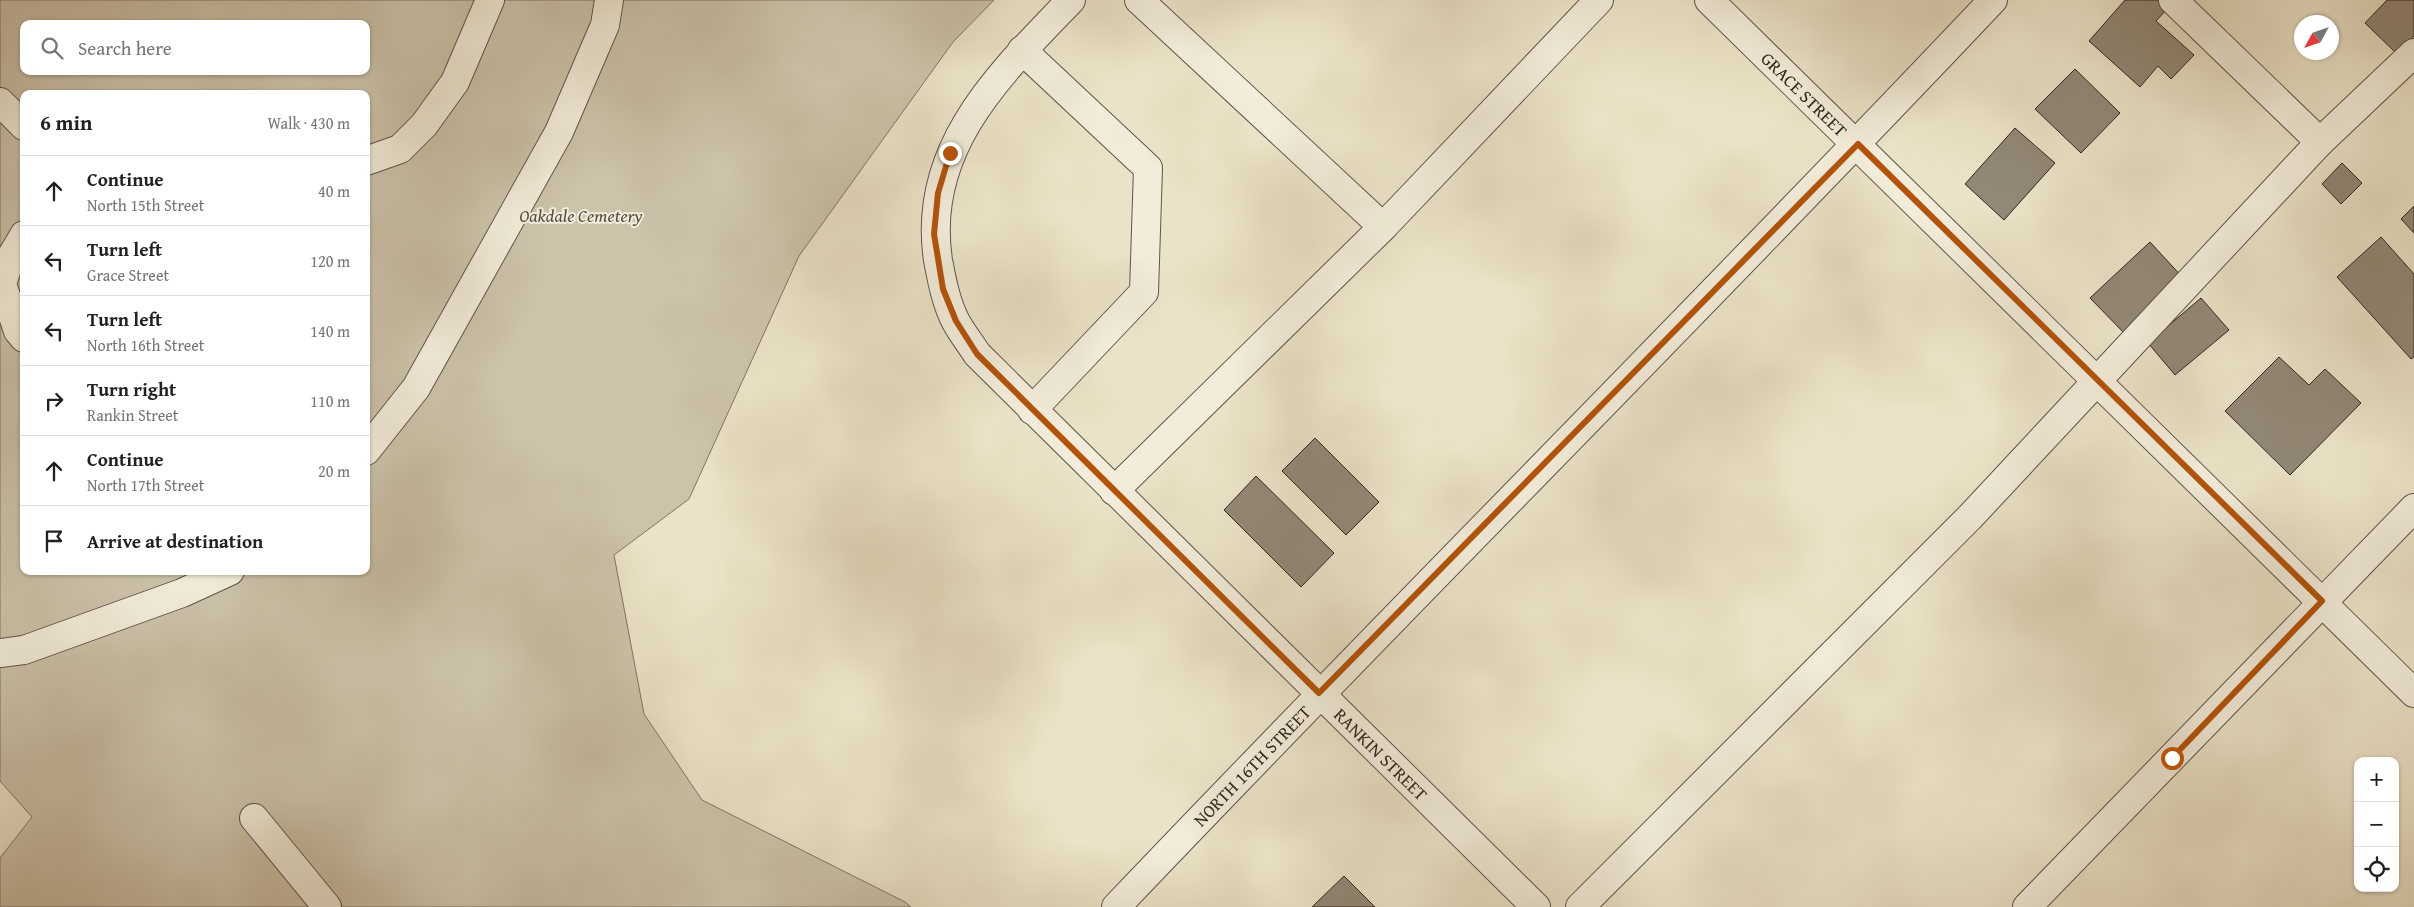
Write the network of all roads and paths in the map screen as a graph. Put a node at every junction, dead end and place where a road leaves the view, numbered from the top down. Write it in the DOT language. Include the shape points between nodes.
graph roads {
  1 [pos="490,0"];
  2 [pos="609,0"];
  3 [pos="1071,0"];
  4 [pos="1140,0"];
  5 [pos="1599,0"];
  6 [pos="1709,0"];
  7 [pos="1993,0"];
  8 [pos="2174,0"];
  9 [pos="1022,50"];
  10 [pos="2414,53"];
  11 [pos="0,102"];
  12 [pos="20,122"];
  13 [pos="2320,142"];
  14 [pos="1858,144"];
  15 [pos="370,160"];
  16 [pos="1383,227"];
  17 [pos="20,243"];
  18 [pos="1,286"];
  19 [pos="20,334"];
  20 [pos="2097,379"];
  21 [pos="1032,410"];
  22 [pos="370,446"];
  23 [pos="1114,491"];
  24 [pos="2414,508"];
  25 [pos="221,575"];
  26 [pos="2322,601"];
  27 [pos="0,653"];
  28 [pos="1319,693"];
  29 [pos="2414,693"];
  30 [pos="254,818"];
  31 [pos="327,907"];
  32 [pos="1116,907"];
  33 [pos="1536,907"];
  34 [pos="1580,907"];
  35 [pos="2027,907"];
  1 -- 15 [label="street" via="455,82 424,125 400,149"];
  2 -- 22 [label="street" via="605,24 559,132 416,388"];
  3 -- 9 [label="street, RANKIN STREET"];
  4 -- 16 [label="street"];
  5 -- 16 [label="street"];
  6 -- 14 [label="street, GRACE STREET"];
  7 -- 14 [label="street, NORTH 16TH STREET"];
  8 -- 13 [label="street"];
  9 -- 21 [label="street, RANKIN STREET" via="986,94 950,153 938,193 934,234 943,289 956,321 977,354"];
  9 -- 21 [label="street" via="1148,168 1144,292"];
  10 -- 13 [label="street"];
  11 -- 12 [label="street"];
  13 -- 20 [label="street"];
  14 -- 20 [label="street, GRACE STREET"];
  14 -- 28 [label="street, NORTH 16TH STREET"];
  16 -- 23 [label="street"];
  17 -- 18 [label="street" via="10,259"];
  18 -- 19 [label="street"];
  20 -- 26 [label="street, GRACE STREET"];
  20 -- 34 [label="street" via="1970,517"];
  21 -- 23 [label="street, RANKIN STREET"];
  23 -- 28 [label="street, RANKIN STREET"];
  24 -- 26 [label="street"];
  25 -- 27 [label="street" via="182,593 24,650"];
  26 -- 29 [label="street, GRACE STREET"];
  26 -- 35 [label="street"];
  28 -- 32 [label="street, NORTH 16TH STREET"];
  28 -- 33 [label="street, RANKIN STREET"];
  30 -- 31 [label="street"];
}
